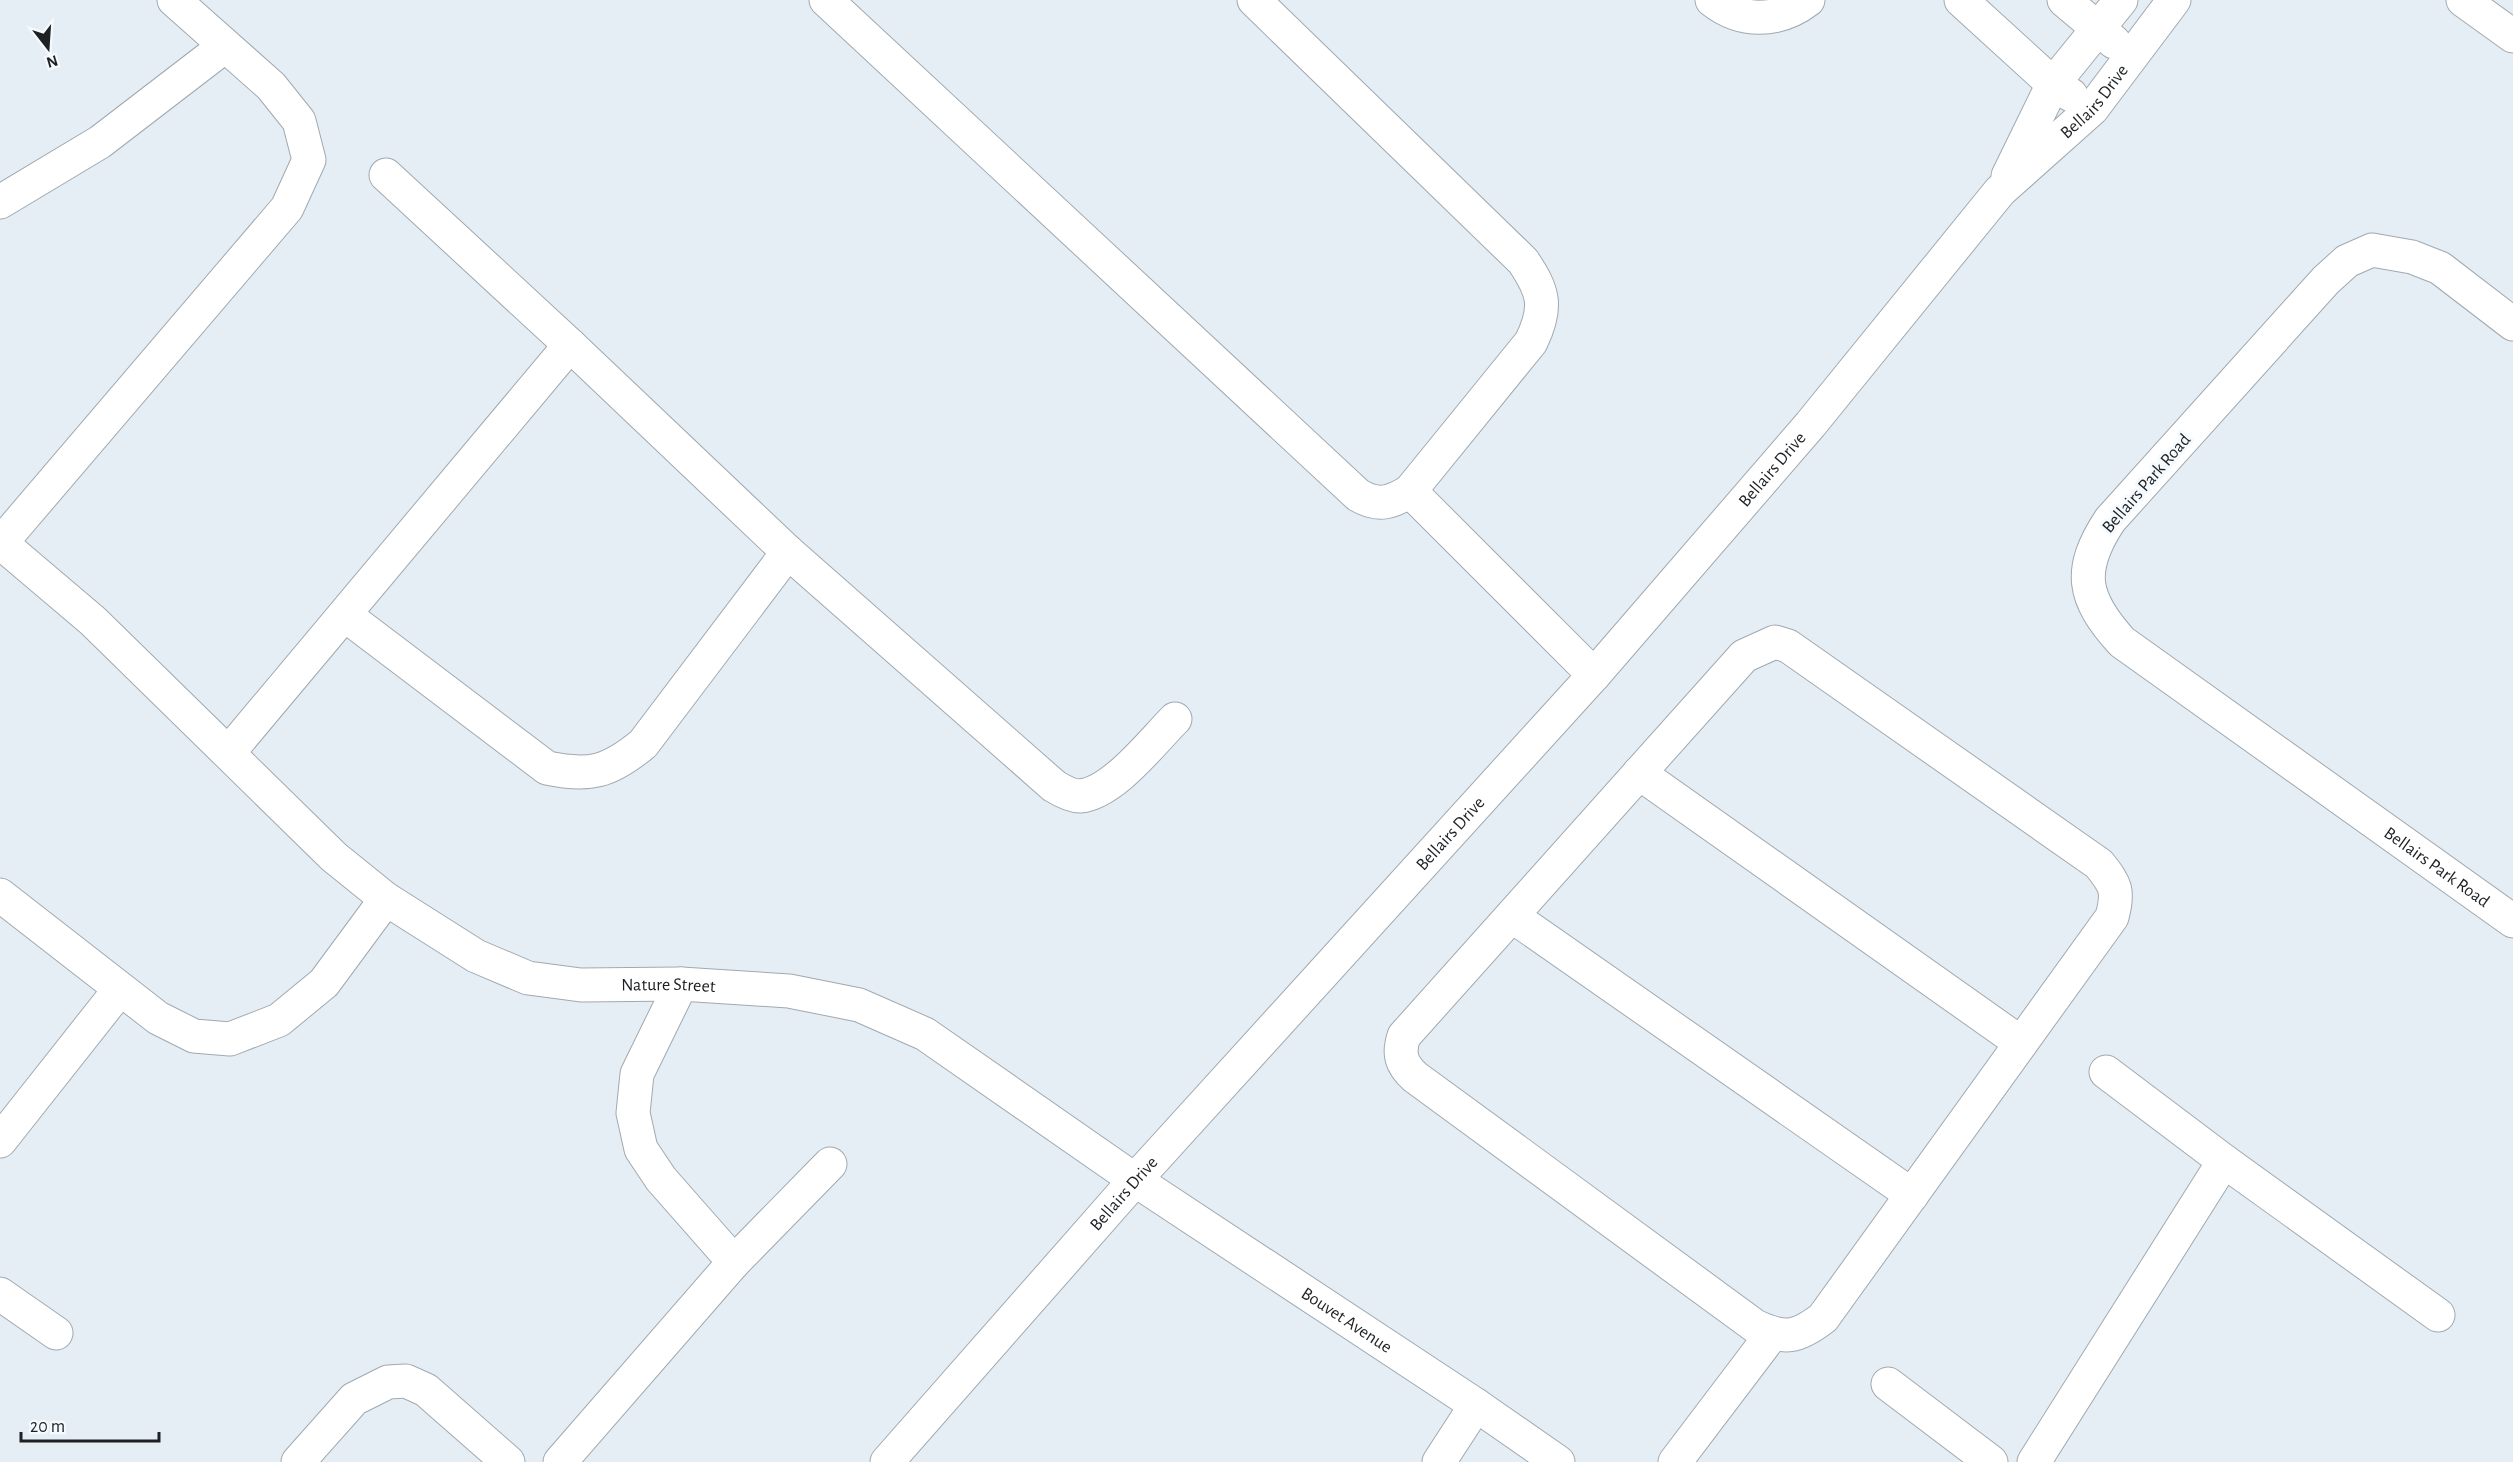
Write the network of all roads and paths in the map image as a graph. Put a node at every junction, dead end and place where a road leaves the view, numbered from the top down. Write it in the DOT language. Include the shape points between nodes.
graph roads {
  1 [pos="174,0"];
  2 [pos="826,0"];
  3 [pos="1254,0"];
  4 [pos="1712,0"];
  5 [pos="1808,0"];
  6 [pos="1961,0"];
  7 [pos="2064,0"];
  8 [pos="2121,0"];
  9 [pos="2174,0"];
  10 [pos="2463,0"];
  11 [pos="2097,29"];
  12 [pos="2513,36"];
  13 [pos="225,46"];
  14 [pos="2133,56"];
  15 [pos="2053,84"];
  16 [pos="2092,109"];
  17 [pos="386,175"];
  18 [pos="2000,190"];
  19 [pos="0,202"];
  20 [pos="2513,324"];
  21 [pos="570,345"];
  22 [pos="1410,491"];
  23 [pos="1,543"];
  24 [pos="788,552"];
  25 [pos="345,615"];
  26 [pos="1594,675"];
  27 [pos="1175,719"];
  28 [pos="229,752"];
  29 [pos="1639,773"];
  30 [pos="0,895"];
  31 [pos="386,899"];
  32 [pos="1512,916"];
  33 [pos="2513,921"];
  34 [pos="681,984"];
  35 [pos="120,989"];
  36 [pos="2021,1043"];
  37 [pos="2106,1072"];
  38 [pos="0,1141"];
  39 [pos="2224,1161"];
  40 [pos="830,1164"];
  41 [pos="1135,1180"];
  42 [pos="1912,1195"];
  43 [pos="734,1262"];
  44 [pos="0,1294"];
  45 [pos="2438,1315"];
  46 [pos="56,1333"];
  47 [pos="1772,1334"];
  48 [pos="1888,1384"];
  49 [pos="1476,1405"];
  50 [pos="298,1462"];
  51 [pos="508,1462"];
  52 [pos="560,1462"];
  53 [pos="886,1462"];
  54 [pos="1439,1462"];
  55 [pos="1558,1462"];
  56 [pos="1675,1462"];
  57 [pos="1991,1462"];
  58 [pos="2034,1462"];
  1 -- 13 [label="street"];
  2 -- 22 [label="street" via="1358,495 1379,504 1394,501"];
  3 -- 22 [label="street" via="1523,261 1537,282 1541,321 1531,342"];
  4 -- 5 [label="street" via="1725,10 1750,18 1776,17"];
  6 -- 15 [label="street"];
  7 -- 11 [label="street"];
  8 -- 11 [label="street, Bellairs Drive"];
  9 -- 14 [label="street, Bellairs Drive"];
  10 -- 12 [label="street"];
  11 -- 14 [label="street"];
  11 -- 15 [label="street, Bellairs Drive"];
  13 -- 19 [label="street" via="100,142"];
  13 -- 23 [label="street" via="271,86 299,121 309,160 287,208"];
  14 -- 16 [label="street, Bellairs Drive"];
  15 -- 16 [label="street"];
  15 -- 18 [label="street, Bellairs Drive"];
  16 -- 18 [label="street, Bellairs Drive"];
  17 -- 21 [label="street"];
  18 -- 26 [label="street, Bellairs Drive" via="1810,425"];
  20 -- 33 [label="street, Bellairs Park Road" via="2440,268 2412,257 2372,250 2348,261 2326,280 2110,520 2089,559 2088,581 2105,623 2122,642"];
  21 -- 24 [label="street"];
  21 -- 25 [label="street"];
  22 -- 26 [label="street"];
  23 -- 28 [label="street, Nature Street" via="93,621"];
  24 -- 25 [label="street" via="643,744 620,763 595,773 570,773 538,763"];
  24 -- 27 [label="street" via="1066,793 1093,793 1112,783"];
  25 -- 28 [label="street"];
  26 -- 41 [label="street, Bellairs Drive"];
  28 -- 31 [label="street, Nature Street" via="283,810"];
  29 -- 32 [label="street"];
  29 -- 36 [label="street"];
  29 -- 36 [label="street" via="1744,656 1775,642 1788,646 2099,864 2113,881 2117,897 2112,917"];
  30 -- 35 [label="street"];
  31 -- 34 [label="street, Nature Street" via="476,956 528,978 581,985"];
  31 -- 35 [label="street" via="324,983 279,1020 230,1039 194,1036 158,1018"];
  32 -- 42 [label="street"];
  32 -- 47 [label="street" via="1404,1036 1400,1049 1406,1069 1755,1326"];
  34 -- 41 [label="street, Nature Street" via="789,991 868,1010 925,1034"];
  34 -- 43 [label="street" via="637,1074 633,1113 641,1149 661,1179"];
  35 -- 38 [label="street"];
  36 -- 42 [label="street"];
  37 -- 39 [label="street"];
  39 -- 45 [label="street"];
  39 -- 58 [label="street"];
  40 -- 43 [label="street"];
  41 -- 49 [label="street, Bouvet Avenue"];
  41 -- 53 [label="street, Bellairs Drive"];
  42 -- 47 [label="street" via="1823,1318 1807,1331 1790,1336"];
  43 -- 52 [label="street"];
  44 -- 46 [label="street"];
  47 -- 56 [label="street"];
  48 -- 57 [label="street"];
  49 -- 54 [label="street"];
  49 -- 55 [label="street, Bouvet Avenue"];
  50 -- 51 [label="street" via="354,1399 388,1382 406,1381 426,1390"];
}
